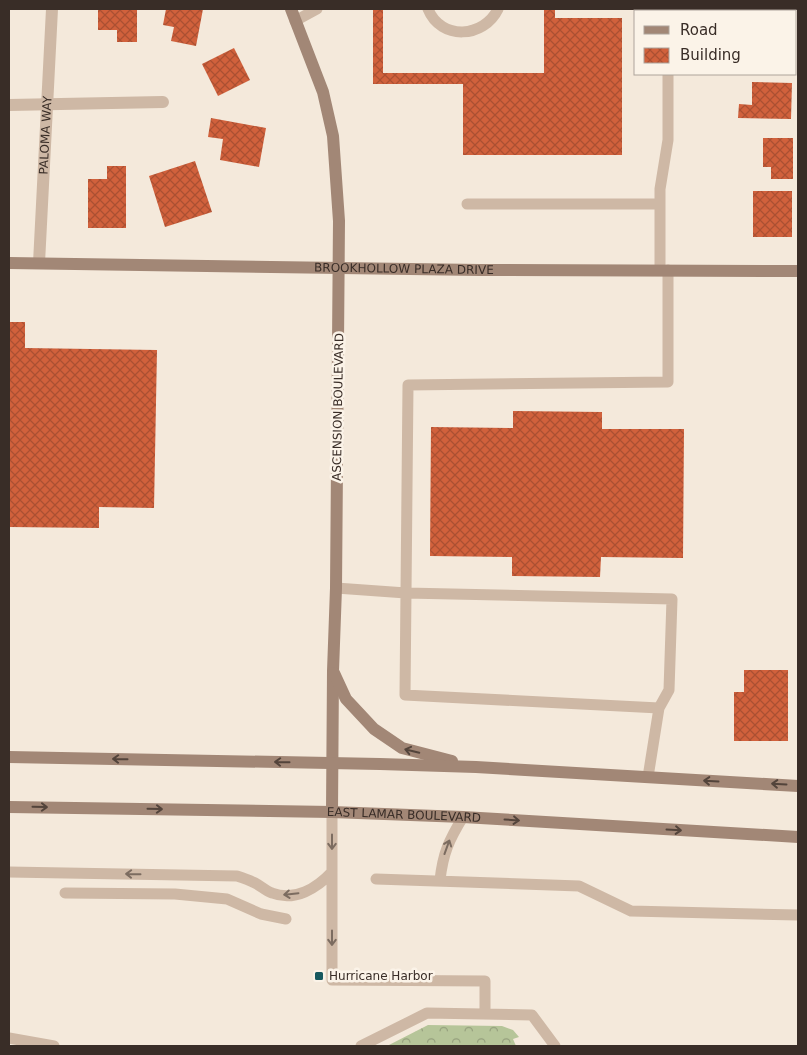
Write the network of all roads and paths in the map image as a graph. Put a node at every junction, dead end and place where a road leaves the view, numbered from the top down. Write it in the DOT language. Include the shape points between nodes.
graph roads {
  1 [pos="52,9"];
  2 [pos="317,9"];
  3 [pos="428,9"];
  4 [pos="498,9"];
  5 [pos="293,15"];
  6 [pos="668,75"];
  7 [pos="163,102"];
  8 [pos="9,105"];
  9 [pos="47,105"];
  10 [pos="467,204"];
  11 [pos="660,204"];
  12 [pos="9,263"];
  13 [pos="39,263"];
  14 [pos="340,268"];
  15 [pos="664,270"];
  16 [pos="798,271"];
  17 [pos="336,588"];
  18 [pos="406,593"];
  19 [pos="333,671"];
  20 [pos="659,708"];
  21 [pos="9,757"];
  22 [pos="331,762"];
  23 [pos="476,767"];
  24 [pos="648,777"];
  25 [pos="798,786"];
  26 [pos="9,807"];
  27 [pos="332,812"];
  28 [pos="463,817"];
  29 [pos="798,837"];
  30 [pos="9,872"];
  31 [pos="332,872"];
  32 [pos="376,878"];
  33 [pos="440,880"];
  34 [pos="65,893"];
  35 [pos="798,915"];
  36 [pos="286,919"];
  37 [pos="485,1014"];
  38 [pos="9,1038"];
  39 [pos="54,1046"];
  40 [pos="361,1046"];
  41 [pos="555,1046"];
  1 -- 9 [label="street, PALOMA WAY"];
  2 -- 5 [label="lane"];
  3 -- 4 [label="lane" via="444,27 464,32 486,25"];
  5 -- 14 [label="main road, ASCENSION BOULEVARD" via="323,92 333,136"];
  6 -- 11 [label="lane" via="668,140"];
  7 -- 9 [label="street"];
  8 -- 9 [label="street"];
  9 -- 13 [label="street, PALOMA WAY"];
  10 -- 11 [label="lane"];
  11 -- 15 [label="lane"];
  12 -- 13 [label="main road, BROOKHOLLOW PLAZA DRIVE"];
  13 -- 14 [label="main road, BROOKHOLLOW PLAZA DRIVE"];
  14 -- 15 [label="main road, BROOKHOLLOW PLAZA DRIVE"];
  14 -- 17 [label="main road, ASCENSION BOULEVARD"];
  15 -- 16 [label="main road, BROOKHOLLOW PLAZA DRIVE"];
  15 -- 18 [label="lane" via="668,382 408,385"];
  17 -- 18 [label="lane"];
  17 -- 19 [label="main road, ASCENSION BOULEVARD"];
  18 -- 20 [label="lane" via="405,695"];
  18 -- 20 [label="lane" via="672,599 669,690"];
  19 -- 22 [label="main road, ASCENSION BOULEVARD"];
  23 -- 19 [label="main road, one-way" via="402,748 388,739 374,729 346,698"];
  20 -- 24 [label="lane"];
  22 -- 21 [label="main road, one-way"];
  22 -- 23 [label="main road"];
  22 -- 27 [label="main road, ASCENSION BOULEVARD"];
  23 -- 24 [label="main road"];
  25 -- 24 [label="main road, one-way"];
  26 -- 27 [label="main road, EAST LAMAR BOULEVARD, one-way"];
  27 -- 28 [label="main road, EAST LAMAR BOULEVARD"];
  27 -- 31 [label="lane, one-way"];
  28 -- 29 [label="main road, EAST LAMAR BOULEVARD, one-way"];
  33 -- 28 [label="lane, one-way" via="448,843"];
  31 -- 30 [label="lane, one-way" via="321,884 287,896 272,893 237,876"];
  31 -- 37 [label="lane, one-way" via="332,980 485,980"];
  32 -- 33 [label="lane"];
  33 -- 35 [label="lane" via="579,886 631,911"];
  34 -- 36 [label="lane" via="176,894 227,899 261,914"];
  37 -- 40 [label="lane" via="427,1013"];
  37 -- 41 [label="lane" via="532,1015"];
  38 -- 39 [label="lane"];
}
